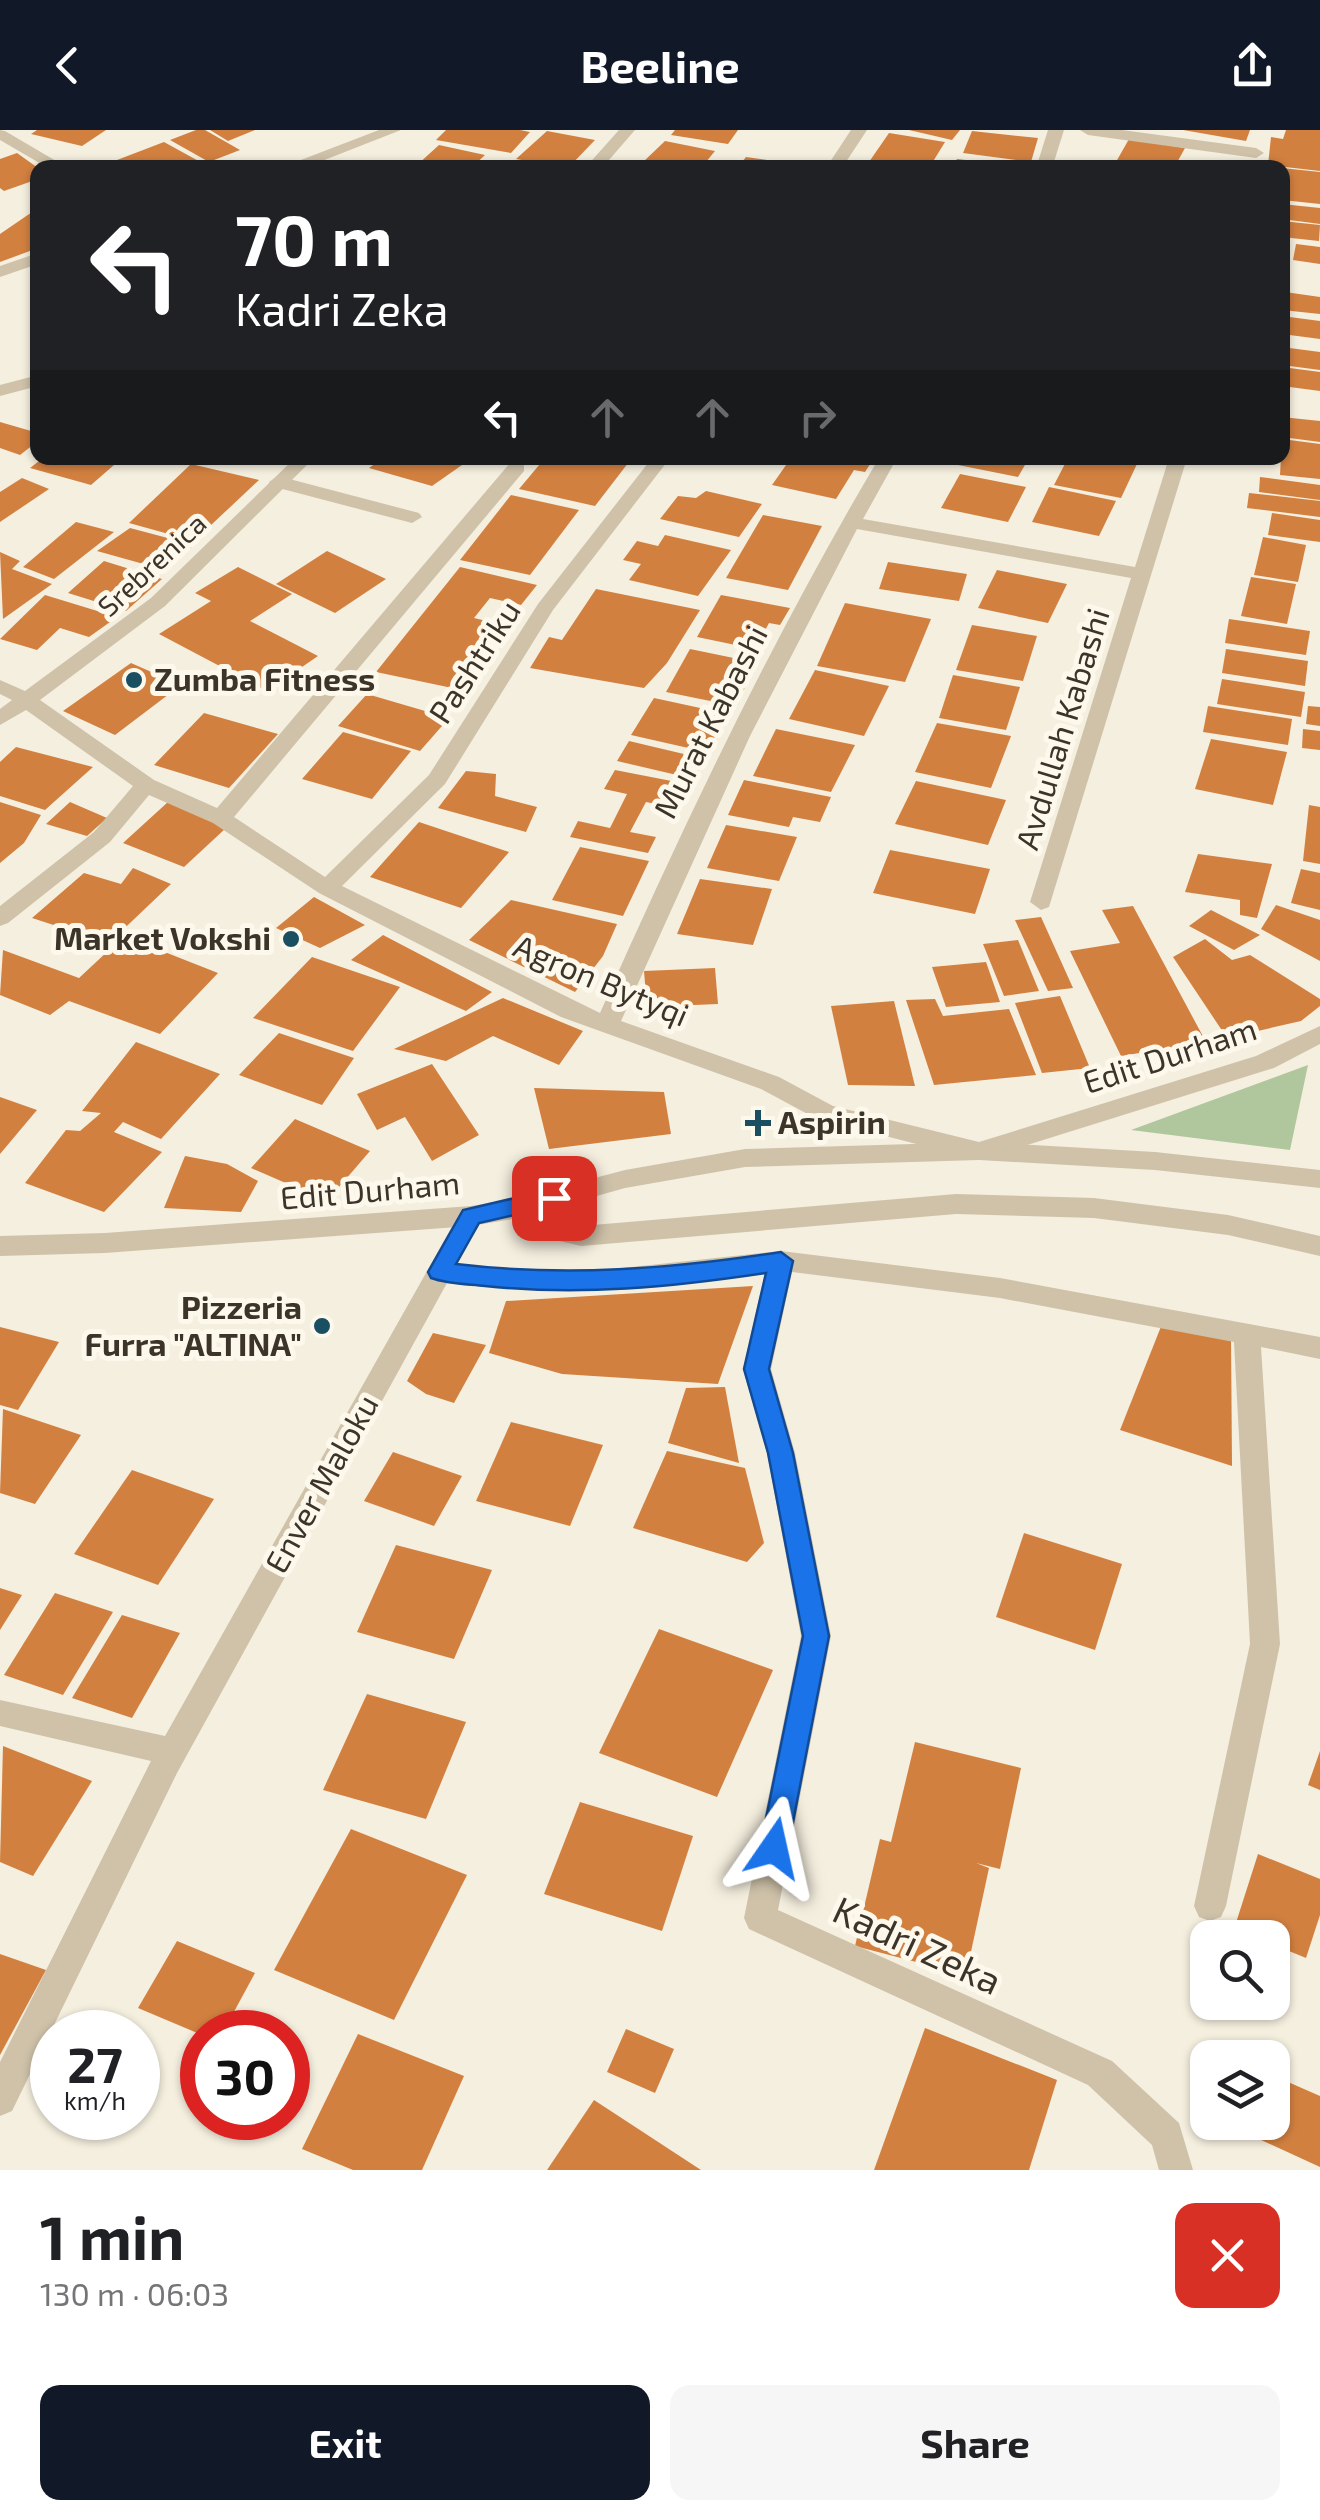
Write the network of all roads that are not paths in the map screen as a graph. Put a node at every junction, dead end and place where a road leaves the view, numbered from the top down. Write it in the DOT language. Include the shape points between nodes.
graph roads {
  1 [pos="393,130"];
  2 [pos="627,130"];
  3 [pos="858,130"];
  4 [pos="1056,130"];
  5 [pos="1088,130"];
  6 [pos="1264,132"];
  7 [pos="0,134"];
  8 [pos="336,144"];
  9 [pos="46,160"];
  10 [pos="304,160"];
  11 [pos="329,160"];
  12 [pos="600,160"];
  13 [pos="839,160"];
  14 [pos="1047,160"];
  15 [pos="1254,160"];
  16 [pos="30,261"];
  17 [pos="0,272"];
  18 [pos="30,382"];
  19 [pos="0,391"];
  20 [pos="297,465"];
  21 [pos="656,465"];
  22 [pos="884,465"];
  23 [pos="1176,465"];
  24 [pos="517,467"];
  25 [pos="278,482"];
  26 [pos="412,517"];
  27 [pos="850,522"];
  28 [pos="1142,574"];
  29 [pos="0,686"];
  30 [pos="25,699"];
  31 [pos="0,720"];
  32 [pos="146,784"];
  33 [pos="220,818"];
  34 [pos="327,888"];
  35 [pos="1040,902"];
  36 [pos="0,918"];
  37 [pos="608,1022"];
  38 [pos="1320,1034"];
  39 [pos="980,1151"];
  40 [pos="1320,1180"];
  41 [pos="520,1208"];
  42 [pos="471,1216"];
  43 [pos="0,1246"];
  44 [pos="1320,1246"];
  45 [pos="781,1261"];
  46 [pos="440,1272"];
  47 [pos="1247,1336"];
  48 [pos="1320,1348"];
  49 [pos="0,1713"];
  50 [pos="173,1752"];
  51 [pos="1210,1906"];
  52 [pos="0,2099"];
  53 [pos="1176,2170"];
  1 -- 8 [label="street"];
  2 -- 12 [label="street"];
  3 -- 13 [label="street"];
  4 -- 14 [label="street"];
  5 -- 15 [label="street"];
  6 -- 15 [label="street"];
  7 -- 9 [label="street"];
  8 -- 10 [label="street"];
  8 -- 11 [label="street"];
  16 -- 17 [label="street"];
  18 -- 19 [label="street"];
  20 -- 25 [label="street, Srebrenica"];
  21 -- 34 [label="street, Pashtriku" via="546,608 436,779"];
  22 -- 27 [label="street, Murat Kabashi"];
  23 -- 28 [label="street, Avdullah Kabashi"];
  24 -- 33 [label="street"];
  25 -- 26 [label="street"];
  25 -- 30 [label="street, Srebrenica" via="158,602"];
  27 -- 28 [label="street, Avdullah Kabashi"];
  27 -- 37 [label="street, Murat Kabashi" via="677,862"];
  28 -- 35 [label="street, Avdullah Kabashi"];
  29 -- 30 [label="street, Agron Bytyqi"];
  30 -- 31 [label="street, Srebrenica"];
  30 -- 32 [label="street, Agron Bytyqi"];
  32 -- 33 [label="street, Agron Bytyqi"];
  32 -- 36 [label="street" via="102,837"];
  33 -- 34 [label="street, Agron Bytyqi"];
  34 -- 37 [label="street, Agron Bytyqi" via="569,1010"];
  37 -- 39 [label="street, Agron Bytyqi" via="770,1084 824,1112"];
  38 -- 39 [label="street, Edit Durham" via="1265,1062"];
  39 -- 40 [label="street, Edit Durham"];
  39 -- 41 [label="street, Edit Durham" via="745,1158 624,1179"];
  41 -- 42 [label="street, Edit Durham"];
  41 -- 44 [label="street" via="543,1228 581,1236 956,1204 1094,1208 1228,1225"];
  42 -- 43 [label="street, Edit Durham"];
  42 -- 46 [label="street, Enver Maloku"];
  45 -- 46 [label="street" via="612,1280 530,1282"];
  45 -- 47 [label="street" via="1000,1288"];
  45 -- 53 [label="street, Kadri Zeka" via="757,1369 781,1453 816,1636 760,1918 1100,2074 1167,2135"];
  46 -- 50 [label="street, Enver Maloku"];
  47 -- 48 [label="street"];
  47 -- 51 [label="street" via="1265,1644"];
  49 -- 50 [label="street"];
  50 -- 52 [label="street, Enver Maloku"];
}
